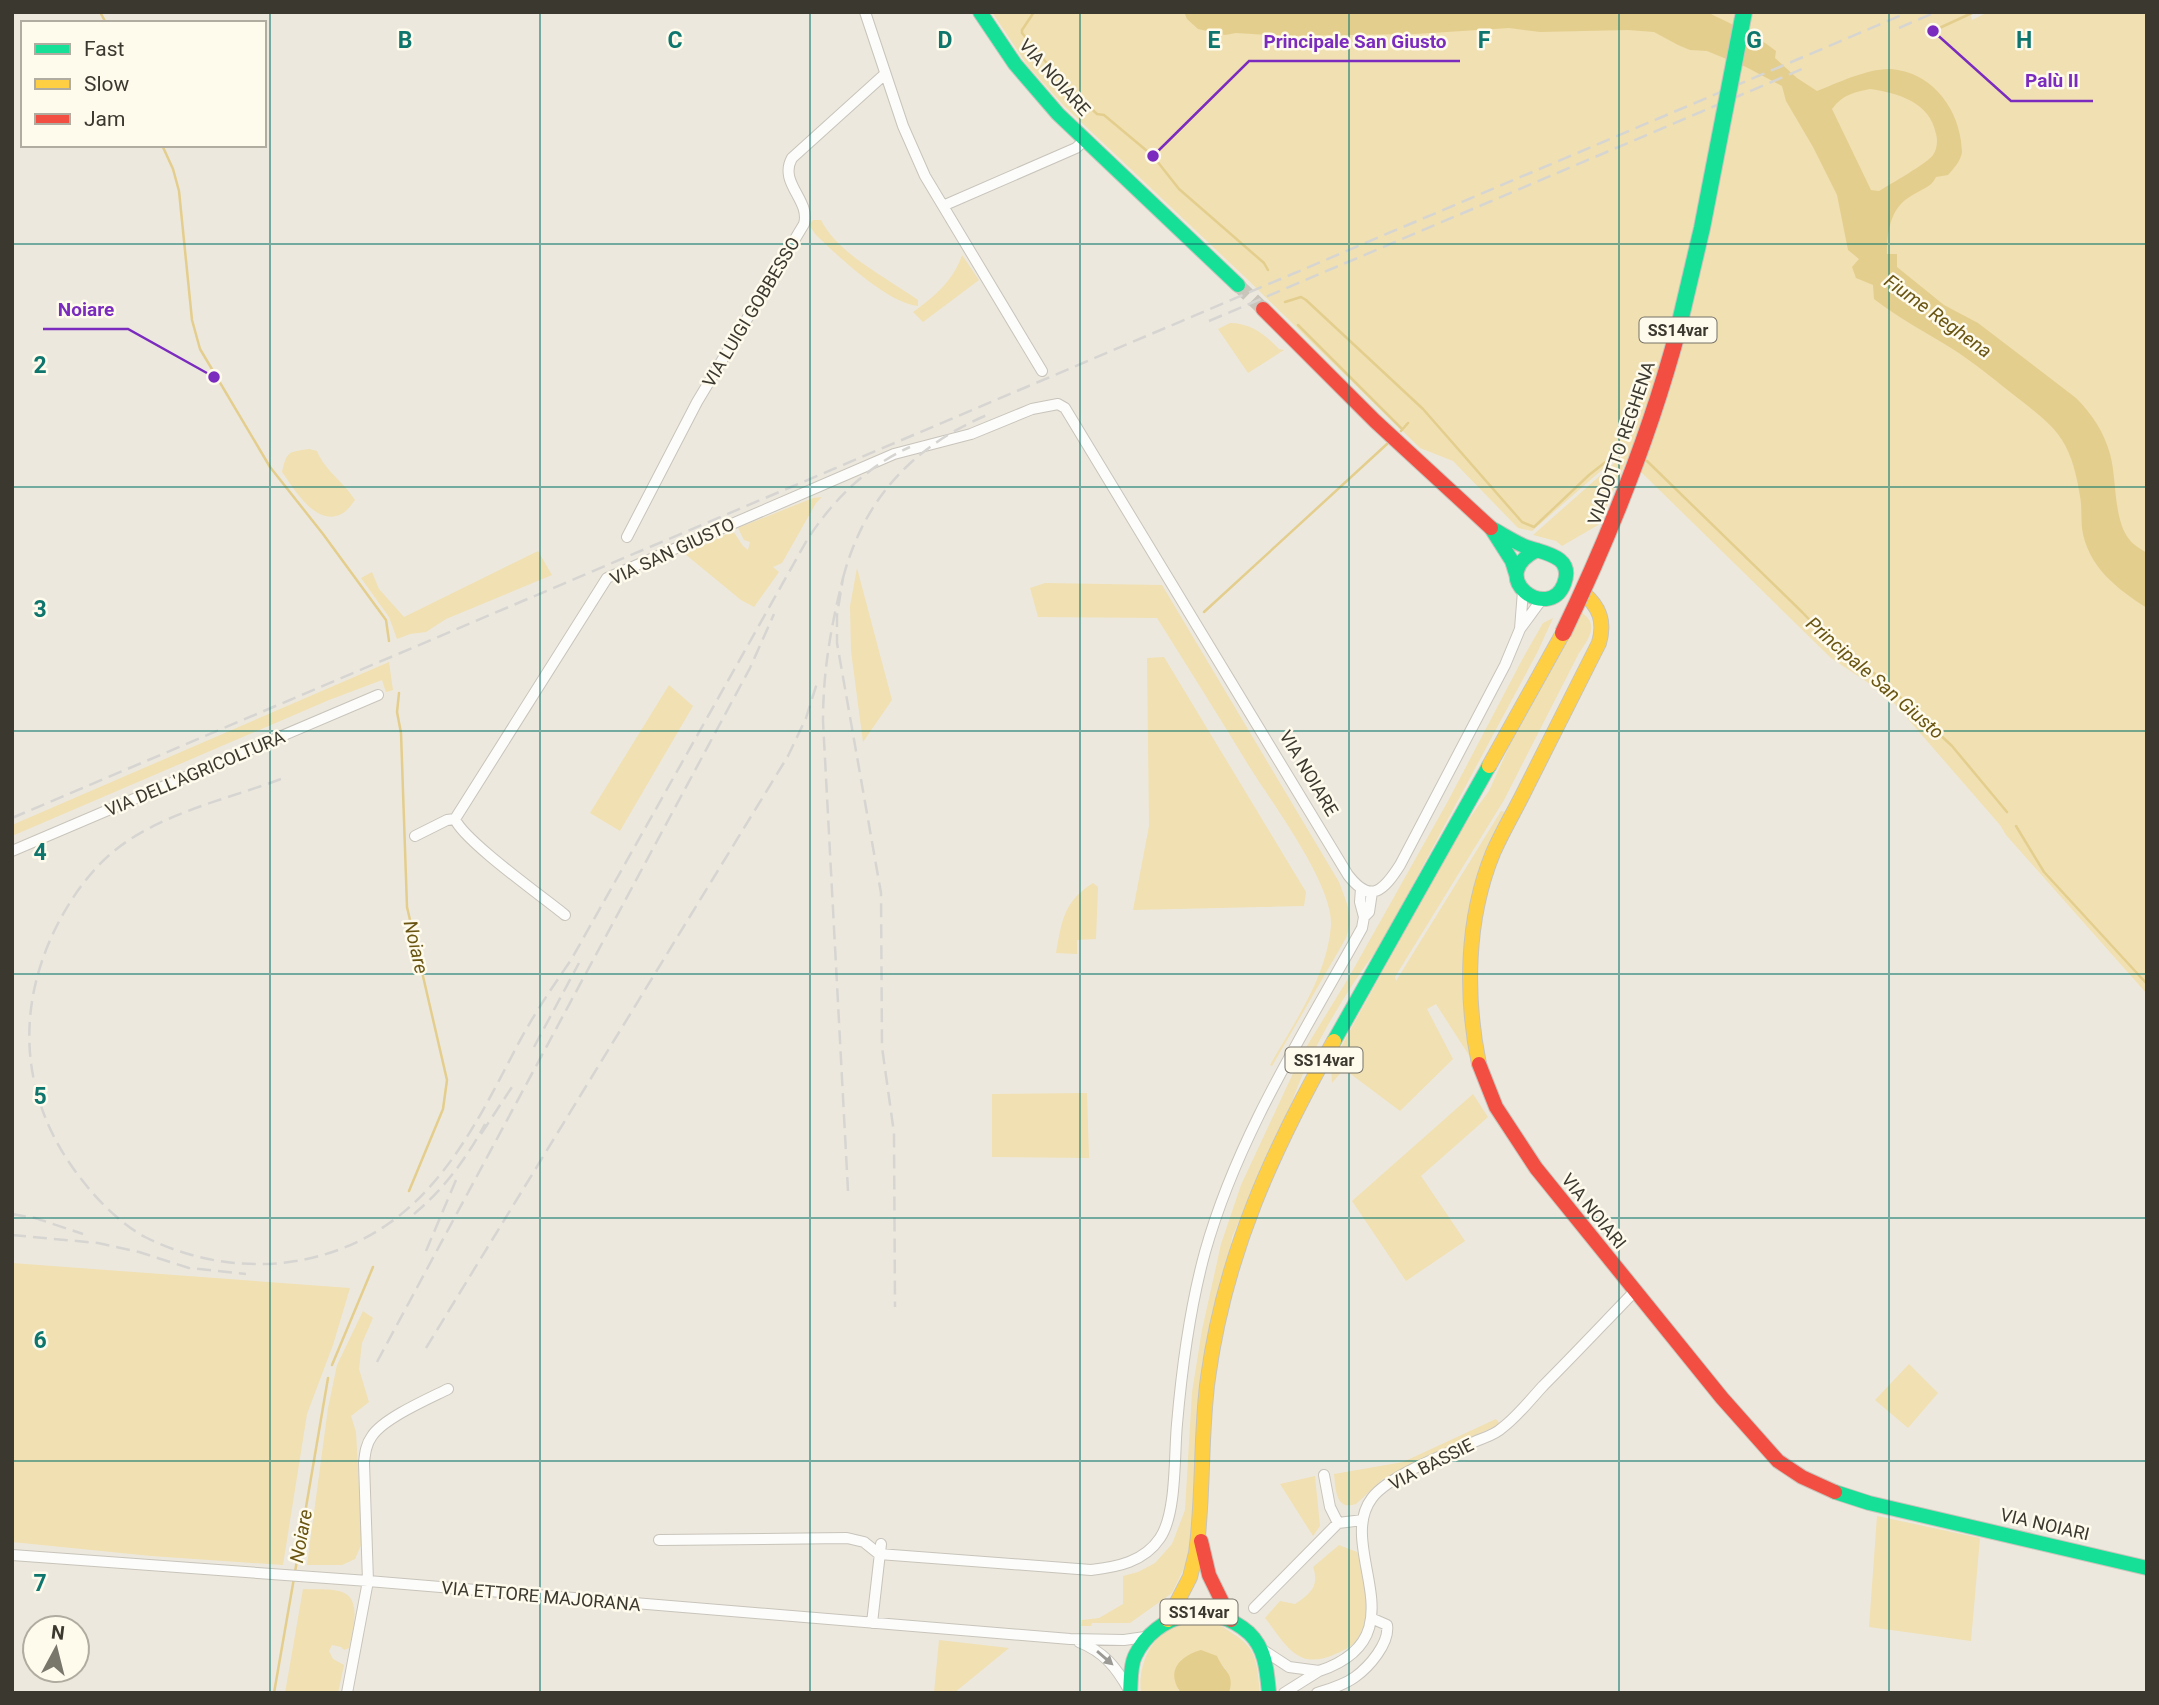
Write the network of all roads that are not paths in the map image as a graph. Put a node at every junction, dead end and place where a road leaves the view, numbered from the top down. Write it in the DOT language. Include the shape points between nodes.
graph roads {
  1 [pos="865,12"];
  2 [pos="980,12"];
  3 [pos="1744,12"];
  4 [pos="885,74"];
  5 [pos="1086,139"];
  6 [pos="944,205"];
  7 [pos="1238,285"];
  8 [pos="1263,309"];
  9 [pos="1042,370"];
  10 [pos="1061,404"];
  11 [pos="1491,528"];
  12 [pos="628,537"];
  13 [pos="1537,550"];
  14 [pos="1516,574"];
  15 [pos="1566,575"];
  16 [pos="1523,591"];
  17 [pos="1583,593"];
  18 [pos="1549,597"];
  19 [pos="1520,629"];
  20 [pos="378,695"];
  21 [pos="455,819"];
  22 [pos="415,836"];
  23 [pos="12,850"];
  24 [pos="1367,890"];
  25 [pos="565,915"];
  26 [pos="1635,1291"];
  27 [pos="448,1389"];
  28 [pos="1324,1475"];
  29 [pos="1363,1520"];
  30 [pos="1338,1523"];
  31 [pos="1199,1526"];
  32 [pos="659,1540"];
  33 [pos="880,1549"];
  34 [pos="12,1555"];
  35 [pos="2147,1568"];
  36 [pos="368,1581"];
  37 [pos="1254,1608"];
  38 [pos="1371,1618"];
  39 [pos="1168,1620"];
  40 [pos="1231,1620"];
  41 [pos="872,1623"];
  42 [pos="1145,1637"];
  43 [pos="1070,1639"];
  44 [pos="1261,1649"];
  45 [pos="1319,1671"];
  46 [pos="1129,1692"];
  47 [pos="346,1693"];
  48 [pos="1269,1693"];
  49 [pos="1284,1693"];
  50 [pos="1317,1693"];
  1 -- 4 [label="street"];
  2 -- 5 [label="main road, VIA NOIARE" via="1027,80"];
  3 -- 31 [label="main road, VIADOTTO REGHENA / SS14var, bridge" via="1671,357 1620,510 1563,633 1325,1058 1251,1202 1212,1345"];
  4 -- 6 [label="street" via="913,152"];
  4 -- 12 [label="street, VIA LUIGI GOBBESSO" via="792,158 789,178 805,212 804,224 697,402"];
  5 -- 6 [label="street, VIA NOIARE" via="1076,148"];
  5 -- 7 [label="main road"];
  6 -- 9 [label="street"];
  8 -- 11 [label="main road"];
  10 -- 21 [label="street, VIA SAN GIUSTO" via="1032,409 971,434 894,454 607,578"];
  10 -- 24 [label="street, VIA NOIARE" via="1341,863 1357,887"];
  11 -- 13 [label="main road"];
  11 -- 14 [label="main road"];
  13 -- 14 [label="main road" via="1525,556"];
  13 -- 15 [label="main road" via="1559,558"];
  14 -- 16 [label="main road"];
  15 -- 17 [label="main road, VIA NOIARI"];
  15 -- 18 [label="main road" via="1563,587"];
  16 -- 18 [label="main road" via="1528,596"];
  16 -- 19 [label="street"];
  17 -- 18 [label="main road"];
  17 -- 26 [label="main road, VIA NOIARI" via="1601,612 1600,643 1493,854 1475,918 1470,993 1480,1066 1497,1113 1561,1202"];
  18 -- 19 [label="street"];
  19 -- 24 [label="street" via="1400,865 1387,885"];
  20 -- 23 [label="street, VIA DELL'AGRICOLTURA"];
  21 -- 22 [label="street"];
  21 -- 25 [label="street" via="476,842"];
  24 -- 33 [label="street" via="1360,902 1362,928 1258,1116 1205,1251 1184,1355 1174,1486 1161,1538 1144,1555 1119,1567 1091,1570"];
  26 -- 29 [label="street, VIA BASSIE" via="1501,1430 1388,1484 1371,1499"];
  26 -- 35 [label="main road, VIA NOIARI" via="1741,1422 1781,1463 1806,1479 1889,1509"];
  27 -- 36 [label="street" via="373,1433 367,1444"];
  28 -- 30 [label="street"];
  29 -- 30 [label="street"];
  29 -- 38 [label="street"];
  30 -- 37 [label="street"];
  31 -- 39 [label="main road, SS14var" via="1191,1573"];
  31 -- 40 [label="main road, SS14var" via="1209,1575"];
  32 -- 33 [label="street" via="847,1538"];
  33 -- 41 [label="street"];
  34 -- 36 [label="street, VIA ETTORE MAJORANA"];
  36 -- 41 [label="street, VIA ETTORE MAJORANA"];
  36 -- 47 [label="street"];
  38 -- 45 [label="street" via="1361,1643 1349,1657"];
  38 -- 50 [label="street" via="1387,1625 1388,1633 1371,1662 1355,1677"];
  39 -- 40 [label="main road, SS14var" via="1199,1612"];
  39 -- 42 [label="main road, SS14var"];
  40 -- 44 [label="main road, SS14var"];
  41 -- 43 [label="street, VIA ETTORE MAJORANA"];
  42 -- 43 [label="street, VIA ETTORE MAJORANA"];
  42 -- 46 [label="main road, SS14var" via="1132,1661"];
  43 -- 46 [label="street, VIA ETTORE MAJORANA, one-way" via="1104,1655"];
  44 -- 45 [label="street" via="1289,1667"];
  44 -- 48 [label="main road" via="1269,1669"];
  45 -- 49 [label="street"];
}
